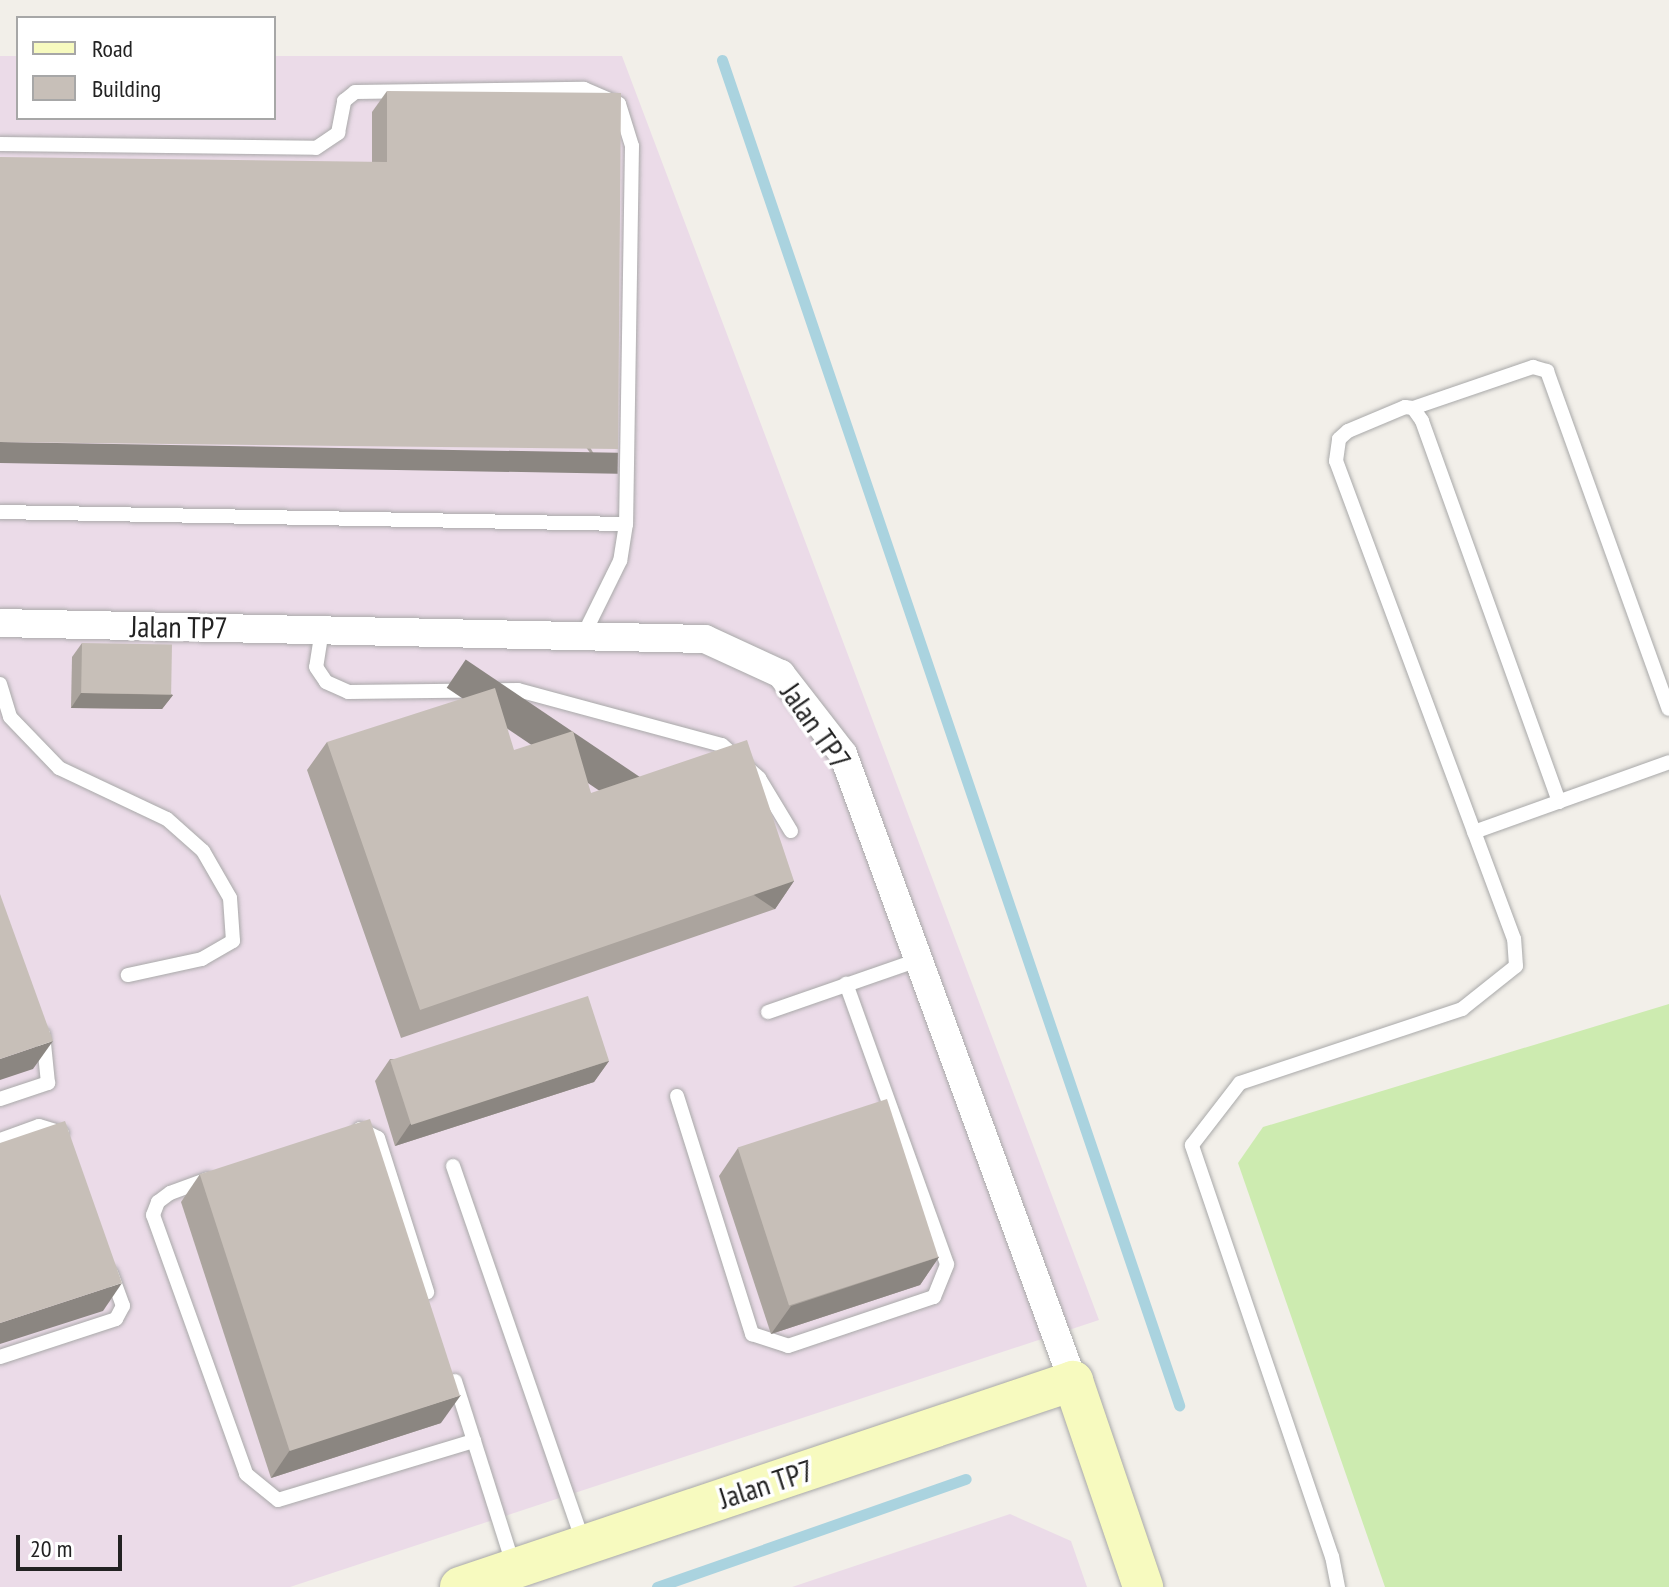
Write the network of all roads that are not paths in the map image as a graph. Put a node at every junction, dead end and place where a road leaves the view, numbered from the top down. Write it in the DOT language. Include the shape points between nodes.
graph roads {
  1 [pos="0,144"];
  2 [pos="1413,408"];
  3 [pos="0,512"];
  4 [pos="626,524"];
  5 [pos="0,623"];
  6 [pos="322,630"];
  7 [pos="583,636"];
  8 [pos="0,684"];
  9 [pos="1669,709"];
  10 [pos="1669,762"];
  11 [pos="1559,802"];
  12 [pos="791,831"];
  13 [pos="1474,832"];
  14 [pos="918,960"];
  15 [pos="128,975"];
  16 [pos="846,984"];
  17 [pos="768,1012"];
  18 [pos="36,1017"];
  19 [pos="677,1096"];
  20 [pos="0,1099"];
  21 [pos="337,1132"];
  22 [pos="0,1140"];
  23 [pos="67,1147"];
  24 [pos="453,1166"];
  25 [pos="226,1173"];
  26 [pos="107,1263"];
  27 [pos="431,1305"];
  28 [pos="0,1357"];
  29 [pos="450,1365"];
  30 [pos="1073,1381"];
  31 [pos="474,1441"];
  32 [pos="584,1545"];
  33 [pos="515,1569"];
  34 [pos="460,1587"];
  35 [pos="1143,1587"];
  36 [pos="1338,1587"];
  1 -- 4 [label="lane" via="316,148 338,133 344,101 355,92 584,89 619,104 632,146"];
  2 -- 9 [label="lane" via="1533,367 1547,371"];
  2 -- 11 [label="lane"];
  2 -- 13 [label="lane" via="1348,431 1339,439 1336,461"];
  3 -- 4 [label="lane"];
  4 -- 7 [label="lane" via="620,561"];
  5 -- 6 [label="street, Jalan TP7"];
  6 -- 7 [label="street, Jalan TP7"];
  6 -- 12 [label="lane" via="316,667 326,682 348,692 518,690 722,745 759,778"];
  7 -- 14 [label="street, Jalan TP7" via="705,639 781,674 843,754"];
  8 -- 15 [label="lane" via="10,717 59,768 167,819 203,851 230,898 233,941 202,959"];
  10 -- 11 [label="lane"];
  11 -- 13 [label="lane"];
  13 -- 36 [label="lane" via="1514,939 1516,966 1462,1009 1240,1083 1192,1145"];
  14 -- 16 [label="lane"];
  14 -- 30 [label="street, Jalan TP7"];
  16 -- 17 [label="lane"];
  16 -- 19 [label="lane" via="947,1264 934,1297 788,1346 752,1334"];
  18 -- 20 [label="lane" via="47,1044 48,1083"];
  21 -- 27 [label="lane" via="351,1127 378,1138"];
  22 -- 23 [label="lane" via="39,1126 61,1132"];
  24 -- 32 [label="lane"];
  25 -- 31 [label="lane" via="170,1193 153,1215 246,1474 278,1500"];
  26 -- 28 [label="lane" via="123,1306 116,1319"];
  29 -- 31 [label="lane"];
  30 -- 32 [label="street, Jalan TP7"];
  30 -- 35 [label="street, Jalan TP7"];
  31 -- 33 [label="lane"];
  32 -- 33 [label="street, Jalan TP7"];
  33 -- 34 [label="street, Jalan TP7"];
}
